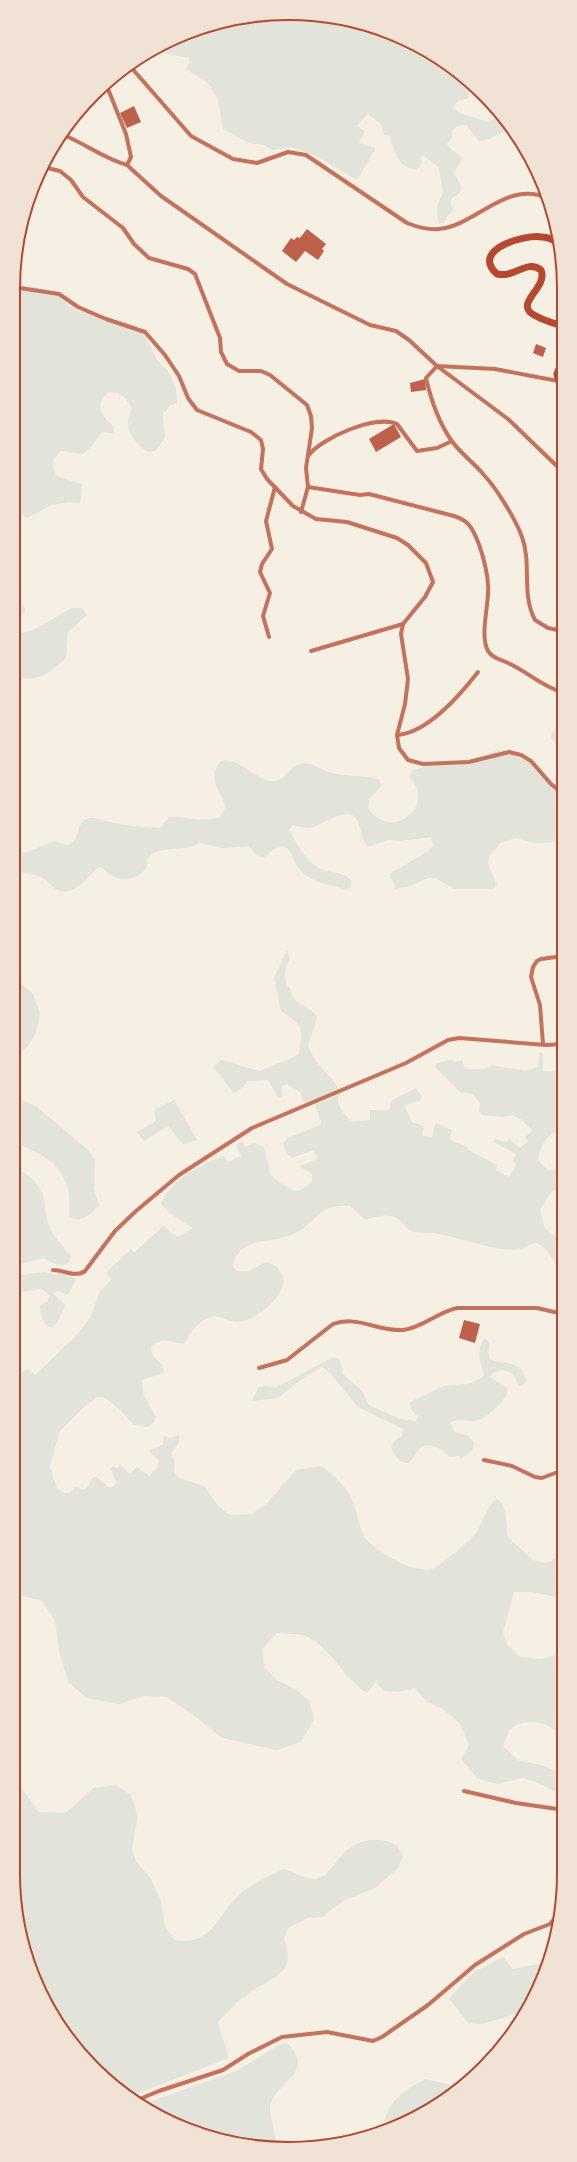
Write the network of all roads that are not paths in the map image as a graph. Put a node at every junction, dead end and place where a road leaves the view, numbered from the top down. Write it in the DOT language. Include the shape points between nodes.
graph roads {
  1 [pos="133,69"];
  2 [pos="108,90"];
  3 [pos="67,136"];
  4 [pos="127,165"];
  5 [pos="49,168"];
  6 [pos="540,195"];
  7 [pos="553,241"];
  8 [pos="20,288"];
  9 [pos="557,324"];
  10 [pos="437,366"];
  11 [pos="557,381"];
  12 [pos="452,441"];
  13 [pos="308,456"];
  14 [pos="557,466"];
  15 [pos="275,487"];
  16 [pos="308,487"];
  17 [pos="301,512"];
  18 [pos="403,624"];
  19 [pos="557,631"];
  20 [pos="269,637"];
  21 [pos="311,651"];
  22 [pos="478,672"];
  23 [pos="557,690"];
  24 [pos="397,736"];
  25 [pos="557,789"];
  26 [pos="557,957"];
  27 [pos="543,1044"];
  28 [pos="557,1044"];
  29 [pos="53,1270"];
  30 [pos="557,1313"];
  31 [pos="259,1368"];
  32 [pos="484,1460"];
  33 [pos="557,1472"];
  34 [pos="464,1791"];
  35 [pos="557,1809"];
  36 [pos="553,1920"];
  37 [pos="141,2098"];
  1 -- 6 [label="street" via="191,136 233,159 257,163 288,152 306,155 420,228 440,229 456,224 491,205 522,193"];
  2 -- 4 [label="street" via="130,149 131,157"];
  3 -- 4 [label="street" via="108,160"];
  4 -- 10 [label="street" via="161,196 288,284 370,324 396,332 409,340"];
  5 -- 13 [label="street" via="60,171 71,180 83,197 123,228 134,244 149,258 188,269 195,274 220,338 221,352 227,364 239,371 261,371 270,375 307,405 312,428"];
  7 -- 9 [label="main road" via="542,236 531,236 500,246 493,252 490,265 497,274 508,276 525,267 531,266 541,270 542,282 527,303 528,310"];
  8 -- 15 [label="street" via="59,294 78,307 106,320 145,332 165,355 188,398 198,410 251,432 261,440 261,469"];
  10 -- 11 [label="street" via="495,370"];
  10 -- 12 [label="street" via="426,378 442,426"];
  10 -- 14 [label="street" via="508,419"];
  12 -- 13 [label="street" via="437,448 417,451 397,424 383,421 352,429 326,440"];
  12 -- 19 [label="street" via="485,476 516,521 528,555 527,597 534,620"];
  13 -- 16 [label="street"];
  15 -- 17 [label="street"];
  15 -- 20 [label="street" via="266,521 272,549 260,572 270,593 263,616"];
  16 -- 17 [label="street"];
  16 -- 23 [label="street" via="369,494 464,520 476,538 488,584 485,642 488,652"];
  17 -- 18 [label="street" via="316,519 347,522 397,538 426,563 433,582 425,597"];
  18 -- 21 [label="street"];
  18 -- 24 [label="street" via="401,634 408,679"];
  22 -- 24 [label="street" via="438,715 405,735"];
  24 -- 25 [label="street" via="399,748 408,760 415,763 469,762 509,752 521,755 531,761"];
  26 -- 27 [label="street" via="537,961 531,976 540,1005"];
  27 -- 28 [label="street"];
  27 -- 29 [label="street" via="459,1038 448,1040 406,1063 252,1128 179,1176 136,1211 115,1232 85,1271 73,1274"];
  30 -- 31 [label="street" via="537,1308 457,1308 446,1310 402,1330 353,1320 341,1321 333,1324 287,1360"];
  32 -- 33 [label="street" via="512,1466 535,1477 542,1478"];
  34 -- 35 [label="street"];
  36 -- 37 [label="street" via="524,1934 475,1965 428,2005 382,2037 372,2041 328,2032 282,2037 223,2070"];
}
